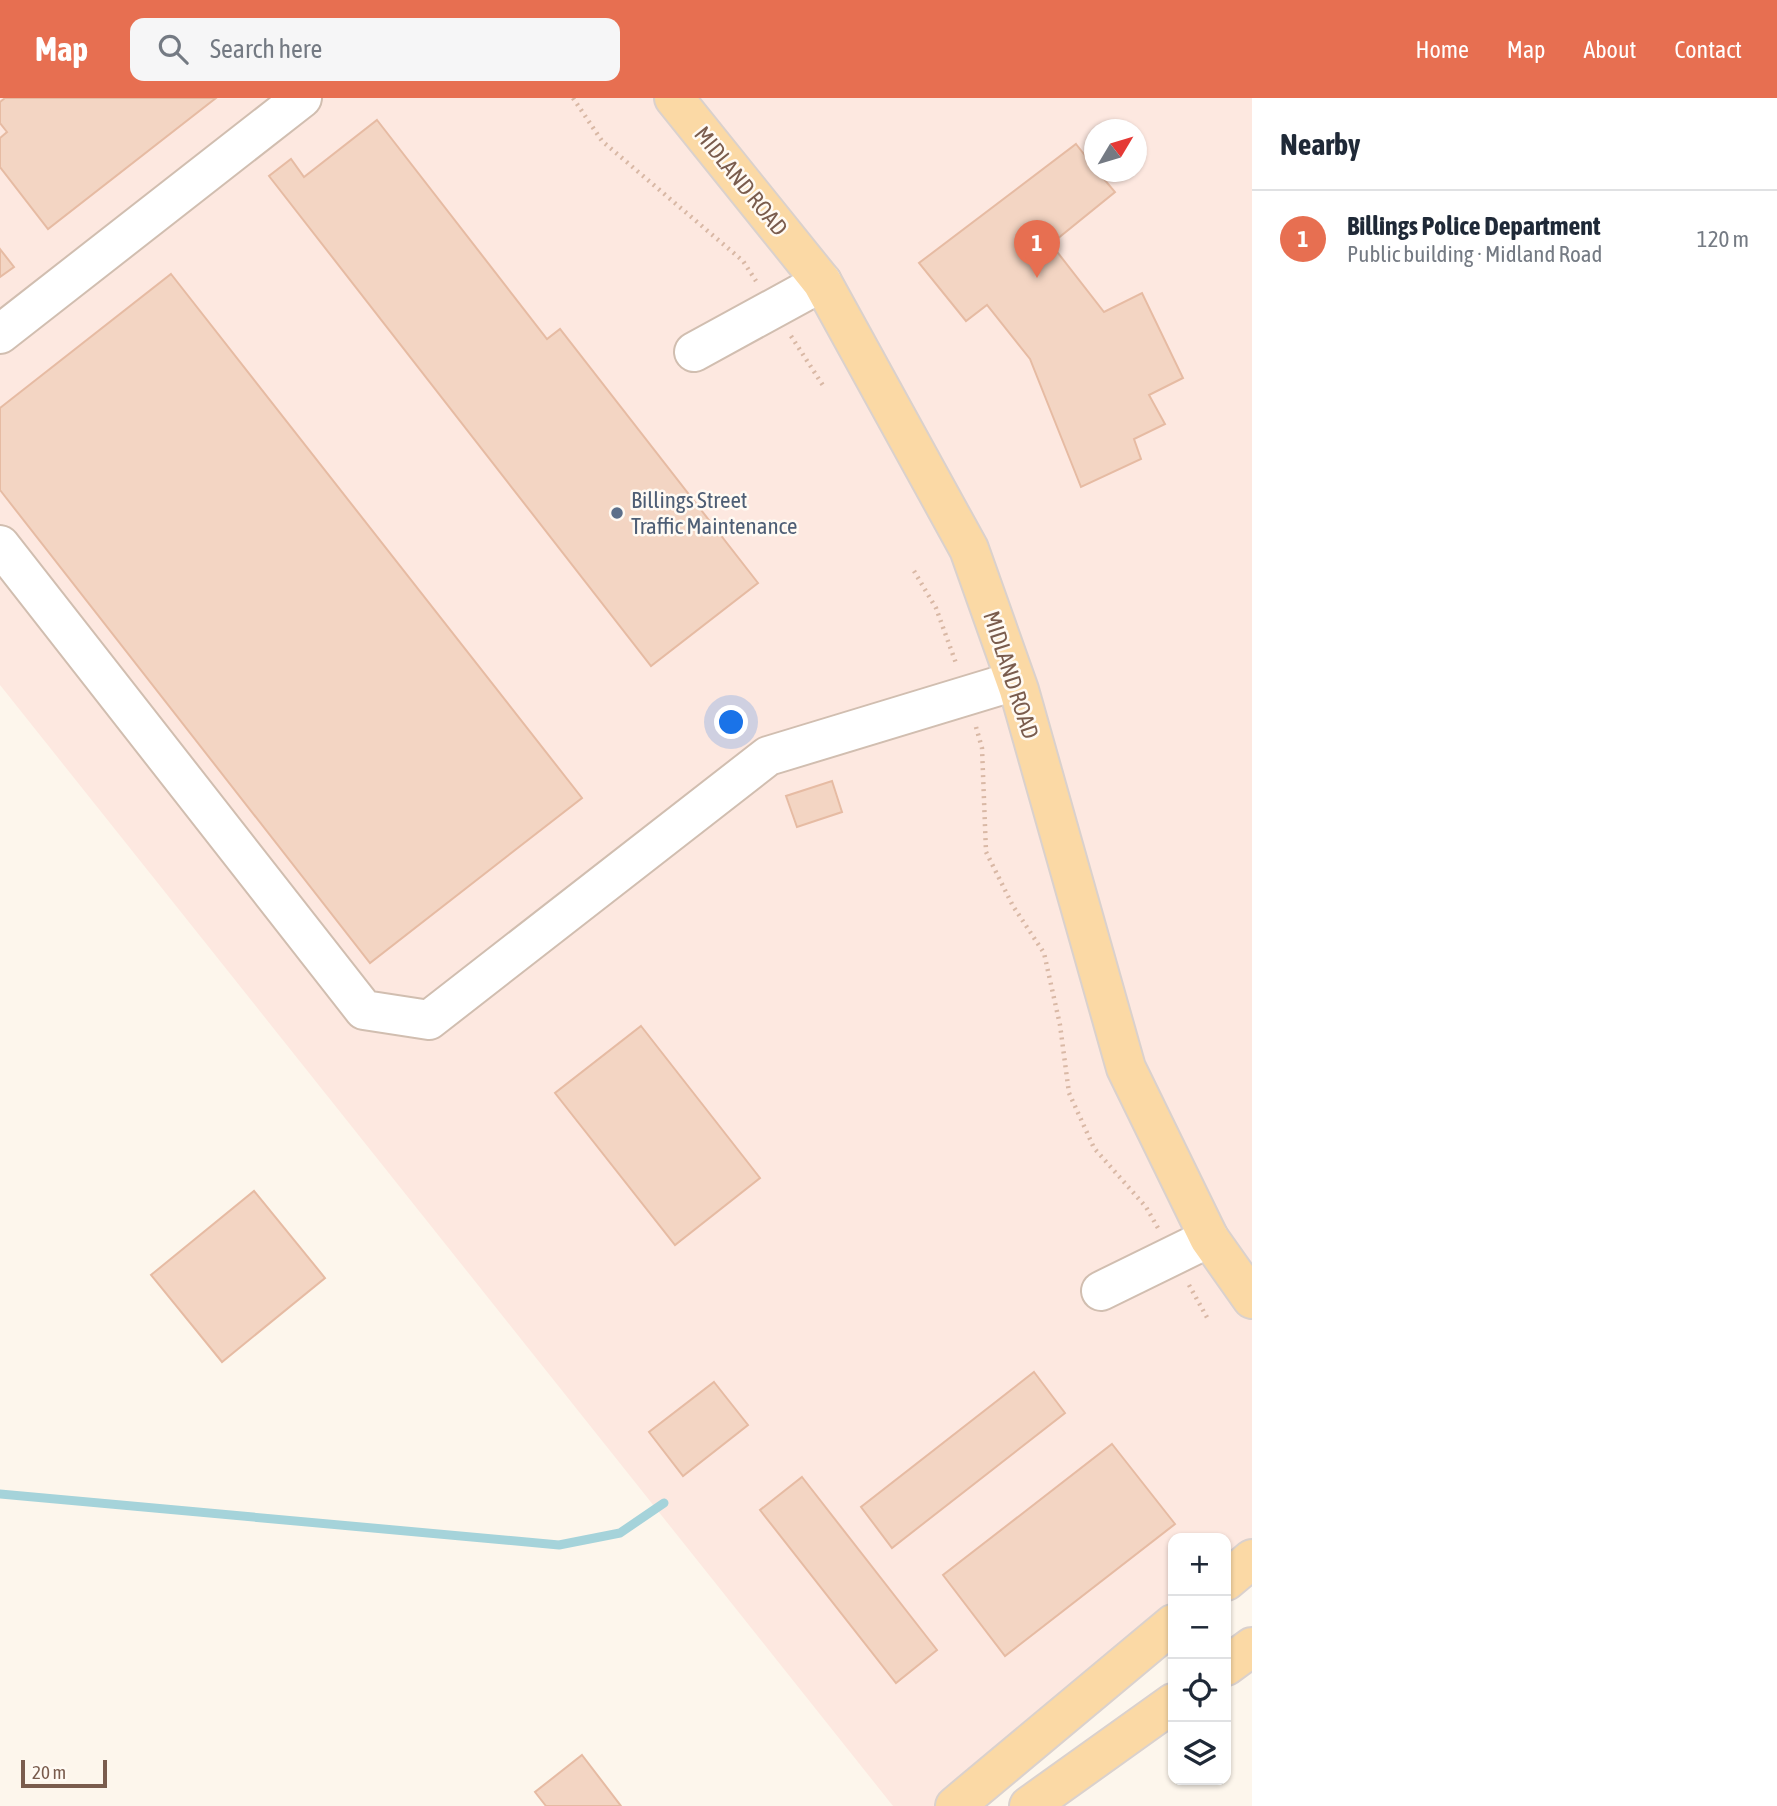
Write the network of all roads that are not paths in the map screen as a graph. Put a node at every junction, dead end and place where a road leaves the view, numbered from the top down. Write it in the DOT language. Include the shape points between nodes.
graph roads {
  1 [pos="302,98"];
  2 [pos="674,98"];
  3 [pos="822,282"];
  4 [pos="0,334"];
  5 [pos="694,352"];
  6 [pos="0,545"];
  7 [pos="1015,681"];
  8 [pos="1209,1238"];
  9 [pos="1101,1291"];
  10 [pos="1252,1299"];
  11 [pos="1252,1559"];
  12 [pos="1231,1577"];
  13 [pos="1168,1628"];
  14 [pos="1252,1647"];
  15 [pos="1231,1662"];
  16 [pos="1168,1707"];
  17 [pos="955,1806"];
  18 [pos="1029,1806"];
  1 -- 4 [label="lane"];
  2 -- 3 [label="main road, MIDLAND ROAD"];
  3 -- 5 [label="lane"];
  3 -- 7 [label="main road, MIDLAND ROAD" via="969,549"];
  6 -- 7 [label="lane" via="364,1010 429,1020 768,756"];
  7 -- 8 [label="main road, MIDLAND ROAD" via="1126,1068"];
  8 -- 9 [label="lane"];
  8 -- 10 [label="main road, MIDLAND ROAD"];
  11 -- 12 [label="main road"];
  13 -- 17 [label="main road"];
  14 -- 15 [label="main road"];
  16 -- 18 [label="main road"];
}
